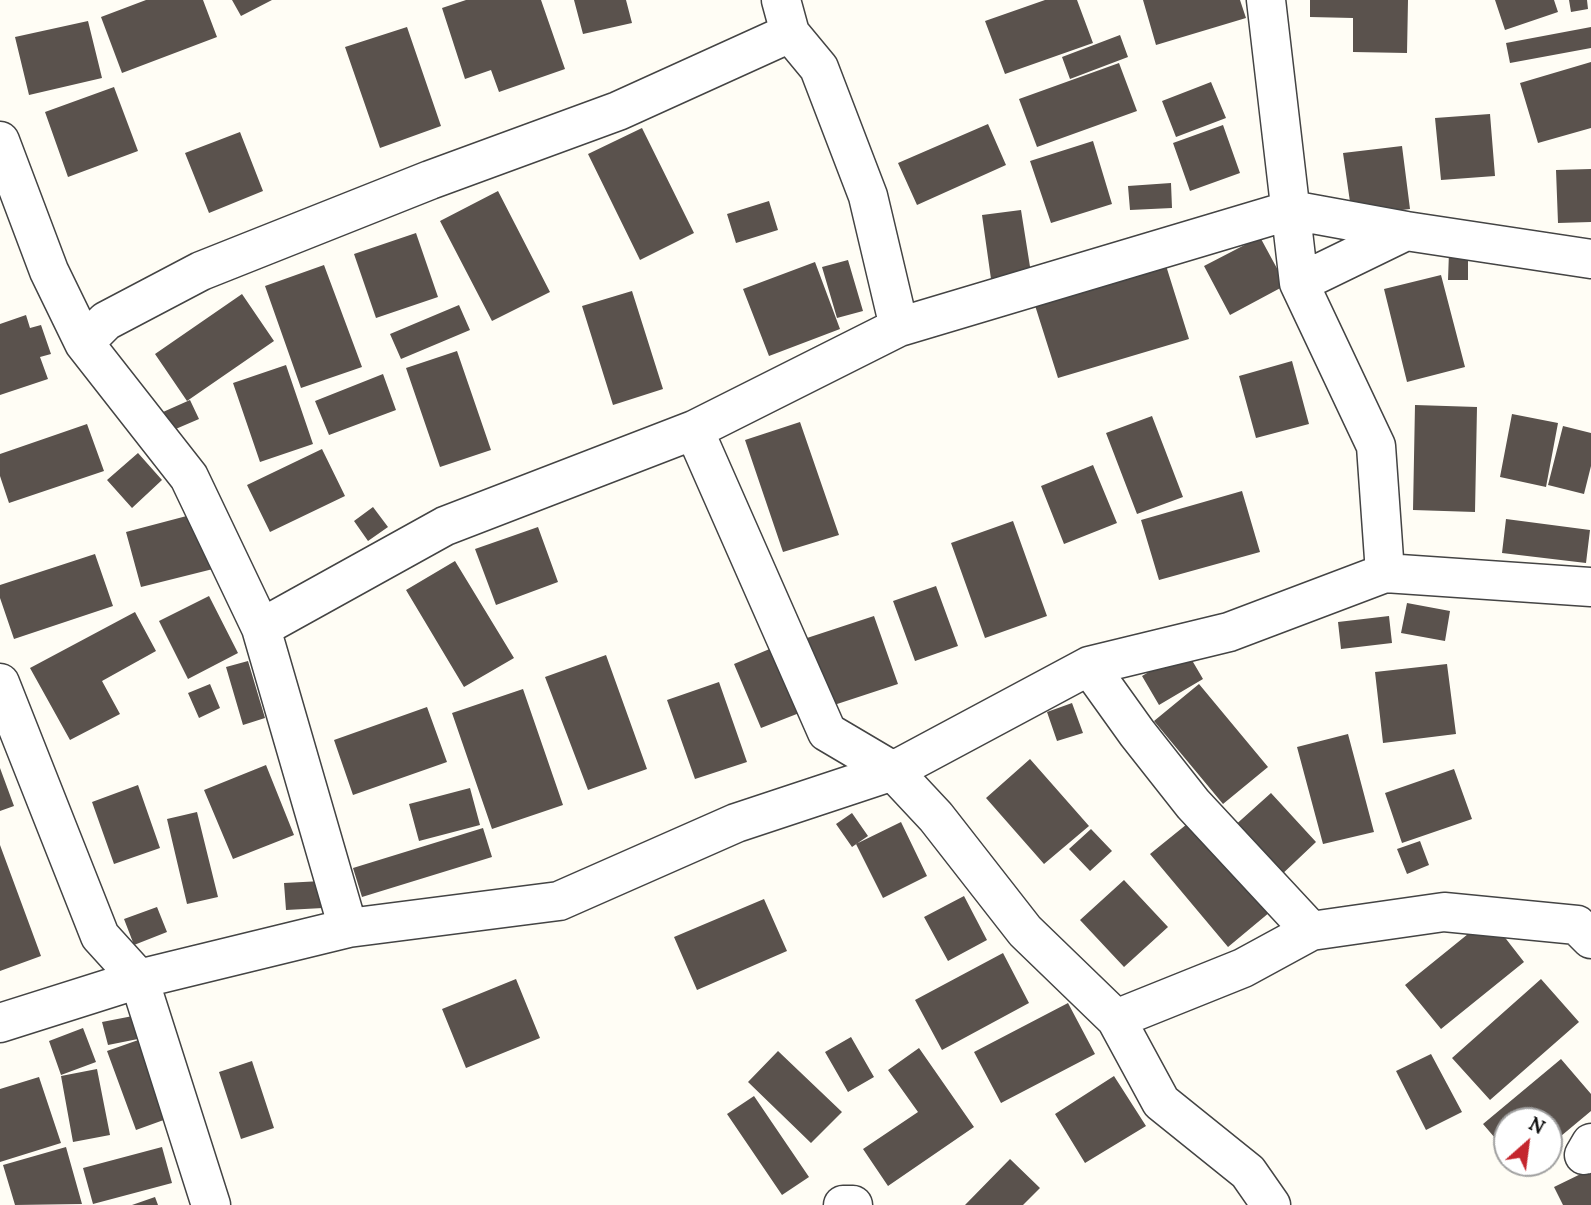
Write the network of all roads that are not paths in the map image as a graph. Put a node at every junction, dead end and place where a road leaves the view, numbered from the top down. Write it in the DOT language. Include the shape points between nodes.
graph roads {
  1 [pos="1266,0"];
  2 [pos="785,16"];
  3 [pos="0,141"];
  4 [pos="1291,210"];
  5 [pos="1406,231"];
  6 [pos="1591,259"];
  7 [pos="1299,283"];
  8 [pos="899,327"];
  9 [pos="84,343"];
  10 [pos="694,430"];
  11 [pos="1385,573"];
  12 [pos="1591,587"];
  13 [pos="261,628"];
  14 [pos="1089,666"];
  15 [pos="0,684"];
  16 [pos="893,771"];
  17 [pos="348,928"];
  18 [pos="1311,931"];
  19 [pos="1591,939"];
  20 [pos="139,979"];
  21 [pos="1116,1018"];
  22 [pos="0,1023"];
  23 [pos="211,1205"];
  24 [pos="843,1205"];
  25 [pos="853,1205"];
  26 [pos="1271,1205"];
  1 -- 4 [label="street"];
  2 -- 8 [label="street" via="819,68 869,196"];
  2 -- 9 [label="street" via="618,111 201,271 106,321"];
  3 -- 9 [label="street" via="49,271"];
  4 -- 5 [label="street"];
  4 -- 7 [label="street"];
  4 -- 8 [label="street"];
  5 -- 6 [label="street"];
  5 -- 7 [label="street"];
  7 -- 11 [label="street" via="1376,446"];
  8 -- 10 [label="street"];
  9 -- 13 [label="street" via="189,477"];
  10 -- 13 [label="street" via="445,526"];
  10 -- 16 [label="street" via="827,732"];
  11 -- 12 [label="street"];
  11 -- 14 [label="street" via="1229,632"];
  13 -- 17 [label="street"];
  14 -- 16 [label="street"];
  14 -- 18 [label="street" via="1193,804"];
  15 -- 20 [label="street" via="100,936"];
  16 -- 17 [label="street" via="736,823 559,901"];
  16 -- 21 [label="street" via="936,817 1026,931"];
  17 -- 20 [label="street"];
  18 -- 19 [label="street" via="1444,912 1577,925"];
  18 -- 21 [label="street" via="1243,968"];
  20 -- 22 [label="street"];
  20 -- 23 [label="street"];
  21 -- 26 [label="street" via="1161,1102 1248,1172"];
  24 -- 25 [label="street"];
}
